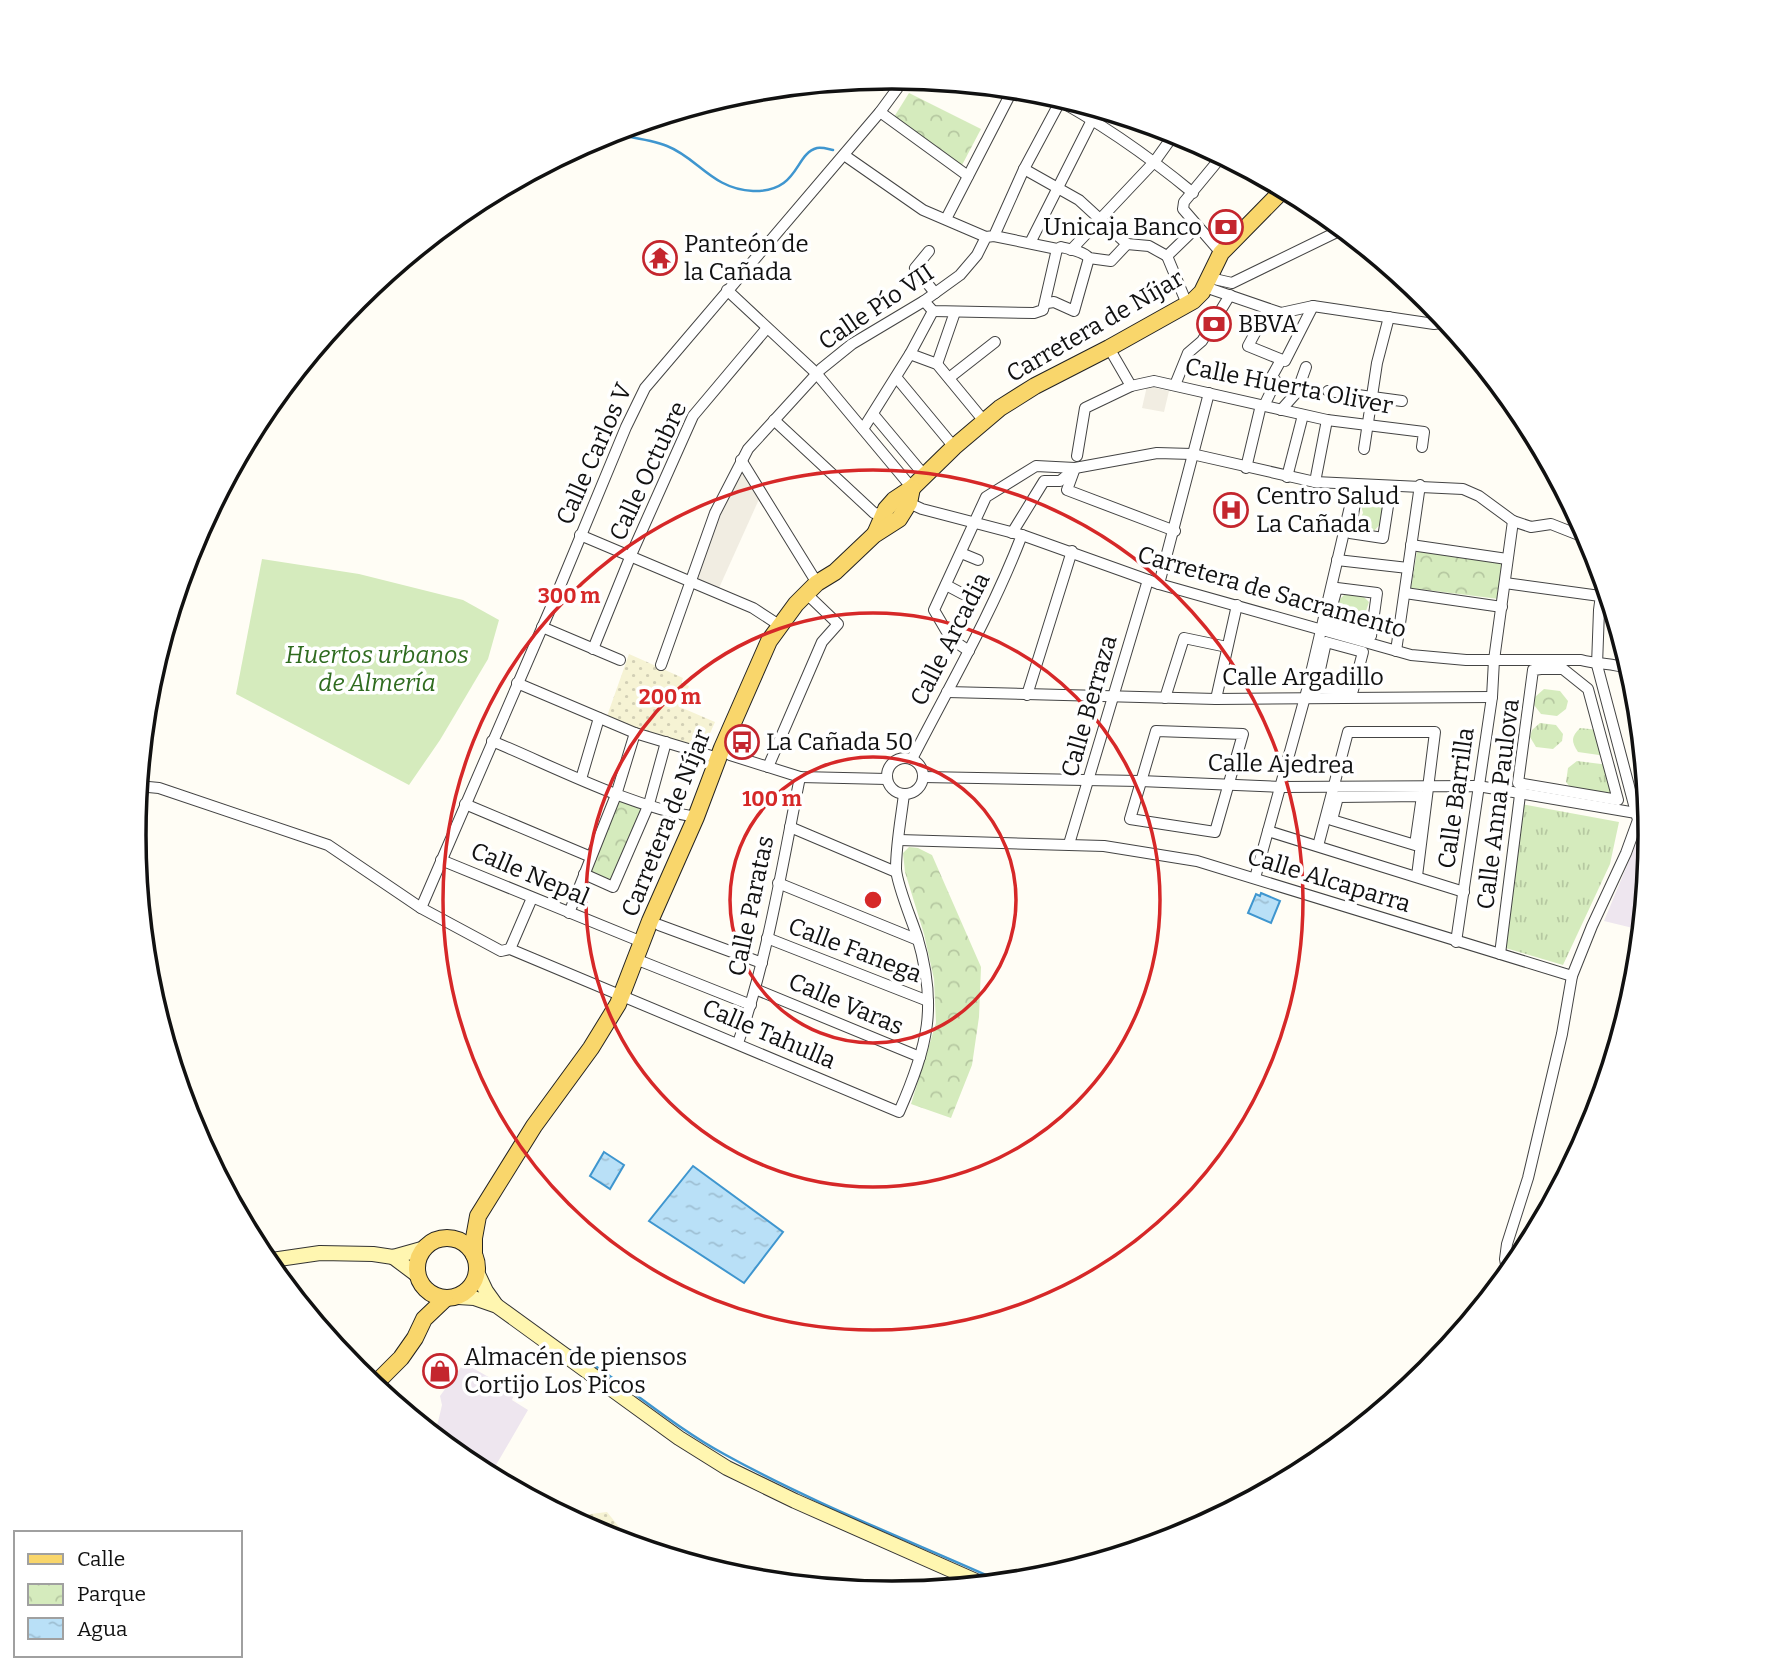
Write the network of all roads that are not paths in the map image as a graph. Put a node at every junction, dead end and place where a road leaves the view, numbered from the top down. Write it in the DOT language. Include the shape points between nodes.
graph roads {
  1 [pos="897,89"];
  2 [pos="1008,99"];
  3 [pos="1057,108"];
  4 [pos="880,112"];
  5 [pos="1085,115"];
  6 [pos="1093,120"];
  7 [pos="1168,142"];
  8 [pos="844,155"];
  9 [pos="1155,162"];
  10 [pos="1216,163"];
  11 [pos="1024,169"];
  12 [pos="968,176"];
  13 [pos="1057,188"];
  14 [pos="1193,194"];
  15 [pos="1277,196"];
  16 [pos="1100,218"];
  17 [pos="946,219"];
  18 [pos="1197,227"];
  19 [pos="1333,234"];
  20 [pos="990,237"];
  21 [pos="1030,243"];
  22 [pos="1127,244"];
  23 [pos="1057,249"];
  24 [pos="1071,250"];
  25 [pos="929,251"];
  26 [pos="1221,253"];
  27 [pos="1167,256"];
  28 [pos="1089,258"];
  29 [pos="1207,282"];
  30 [pos="727,290"];
  31 [pos="935,293"];
  32 [pos="1230,295"];
  33 [pos="924,301"];
  34 [pos="1046,303"];
  35 [pos="1187,304"];
  36 [pos="1313,306"];
  37 [pos="1268,309"];
  38 [pos="933,311"];
  39 [pos="955,312"];
  40 [pos="1389,317"];
  41 [pos="1435,324"];
  42 [pos="767,328"];
  43 [pos="995,342"];
  44 [pos="1110,348"];
  45 [pos="910,355"];
  46 [pos="1281,360"];
  47 [pos="937,364"];
  48 [pos="1306,368"];
  49 [pos="816,373"];
  50 [pos="896,377"];
  51 [pos="949,378"];
  52 [pos="1175,384"];
  53 [pos="1131,386"];
  54 [pos="1328,391"];
  55 [pos="1209,393"];
  56 [pos="1372,397"];
  57 [pos="1402,401"];
  58 [pos="1262,406"];
  59 [pos="1281,410"];
  60 [pos="873,414"];
  61 [pos="1303,415"];
  62 [pos="774,419"];
  63 [pos="1327,420"];
  64 [pos="984,421"];
  65 [pos="1369,425"];
  66 [pos="863,429"];
  67 [pos="954,447"];
  68 [pos="1422,447"];
  69 [pos="1364,449"];
  70 [pos="1192,454"];
  71 [pos="741,460"];
  72 [pos="1076,462"];
  73 [pos="1246,468"];
  74 [pos="924,475"];
  75 [pos="1287,477"];
  76 [pos="1315,482"];
  77 [pos="1355,485"];
  78 [pos="1420,485"];
  79 [pos="908,497"];
  80 [pos="887,519"];
  81 [pos="1513,521"];
  82 [pos="975,523"];
  83 [pos="1175,531"];
  84 [pos="1350,533"];
  85 [pos="1573,533"];
  86 [pos="1017,534"];
  87 [pos="580,535"];
  88 [pos="1411,545"];
  89 [pos="1072,551"];
  90 [pos="961,553"];
  91 [pos="631,555"];
  92 [pos="1507,559"];
  93 [pos="978,560"];
  94 [pos="1337,560"];
  95 [pos="1408,568"];
  96 [pos="835,572"];
  97 [pos="690,581"];
  98 [pos="1154,582"];
  99 [pos="817,583"];
  100 [pos="1504,583"];
  101 [pos="946,585"];
  102 [pos="1405,593"];
  103 [pos="963,594"];
  104 [pos="1599,596"];
  105 [pos="811,599"];
  106 [pos="1600,599"];
  107 [pos="1237,606"];
  108 [pos="1502,607"];
  109 [pos="779,625"];
  110 [pos="542,627"];
  111 [pos="1323,627"];
  112 [pos="1227,647"];
  113 [pos="593,649"];
  114 [pos="969,651"];
  115 [pos="1396,651"];
  116 [pos="620,660"];
  117 [pos="1494,660"];
  118 [pos="1536,664"];
  119 [pos="661,665"];
  120 [pos="1597,665"];
  121 [pos="1618,666"];
  122 [pos="517,683"];
  123 [pos="1353,690"];
  124 [pos="947,692"];
  125 [pos="1027,695"];
  126 [pos="1114,697"];
  127 [pos="1492,697"];
  128 [pos="1165,698"];
  129 [pos="1304,698"];
  130 [pos="1216,699"];
  131 [pos="599,718"];
  132 [pos="635,733"];
  133 [pos="492,741"];
  134 [pos="666,742"];
  135 [pos="724,756"];
  136 [pos="912,759"];
  137 [pos="768,767"];
  138 [pos="800,777"];
  139 [pos="923,777"];
  140 [pos="581,779"];
  141 [pos="887,779"];
  142 [pos="1089,781"];
  143 [pos="1140,781"];
  144 [pos="1229,785"];
  145 [pos="1429,786"];
  146 [pos="1478,786"];
  147 [pos="147,787"];
  148 [pos="1281,787"];
  149 [pos="1334,787"];
  150 [pos="1521,788"];
  151 [pos="904,794"];
  152 [pos="616,795"];
  153 [pos="465,804"];
  154 [pos="649,804"];
  155 [pos="1636,813"];
  156 [pos="696,817"];
  157 [pos="1638,819"];
  158 [pos="1332,820"];
  159 [pos="1638,821"];
  160 [pos="790,827"];
  161 [pos="1268,831"];
  162 [pos="899,840"];
  163 [pos="1069,844"];
  164 [pos="1318,846"];
  165 [pos="591,857"];
  166 [pos="441,859"];
  167 [pos="896,872"];
  168 [pos="584,874"];
  169 [pos="1417,876"];
  170 [pos="1255,878"];
  171 [pos="778,883"];
  172 [pos="1464,892"];
  173 [pos="532,898"];
  174 [pos="421,908"];
  175 [pos="569,914"];
  176 [pos="659,925"];
  177 [pos="767,938"];
  178 [pos="918,940"];
  179 [pos="642,942"];
  180 [pos="1456,942"];
  181 [pos="510,949"];
  182 [pos="1500,954"];
  183 [pos="643,962"];
  184 [pos="762,963"];
  185 [pos="1572,976"];
  186 [pos="755,989"];
  187 [pos="621,997"];
  188 [pos="929,1001"];
  189 [pos="751,1005"];
  190 [pos="738,1043"];
  191 [pos="920,1057"];
  192 [pos="478,1216"];
  193 [pos="450,1238"];
  194 [pos="425,1248"];
  195 [pos="474,1255"];
  196 [pos="393,1257"];
  197 [pos="278,1259"];
  198 [pos="1505,1260"];
  199 [pos="477,1272"];
  200 [pos="421,1281"];
  201 [pos="451,1298"];
  202 [pos="497,1306"];
  203 [pos="424,1319"];
  204 [pos="380,1379"];
  205 [pos="967,1577"];
  1 -- 4 [label="street, Calle Carlos V"];
  2 -- 12 [label="street"];
  3 -- 11 [label="street, Calle Pío VII"];
  4 -- 8 [label="street, Calle Carlos V"];
  4 -- 12 [label="street"];
  5 -- 6 [label="street"];
  6 -- 9 [label="street"];
  6 -- 13 [label="street"];
  7 -- 9 [label="street"];
  8 -- 17 [label="street" via="911,203"];
  8 -- 30 [label="street, Calle Carlos V"];
  9 -- 14 [label="street"];
  9 -- 16 [label="street"];
  10 -- 14 [label="street"];
  11 -- 13 [label="street"];
  11 -- 20 [label="street, Calle Pío VII"];
  12 -- 17 [label="street"];
  13 -- 16 [label="street"];
  13 -- 21 [label="street"];
  14 -- 18 [label="street" via="1183,209"];
  15 -- 26 [label="main road, Carretera de Níjar"];
  16 -- 22 [label="street"];
  16 -- 24 [label="street"];
  17 -- 20 [label="street"];
  18 -- 26 [label="street"];
  18 -- 27 [label="street"];
  19 -- 29 [label="street" via="1232,283"];
  20 -- 21 [label="street"];
  20 -- 31 [label="street, Calle Pío VII" via="960,275"];
  21 -- 23 [label="street"];
  22 -- 27 [label="street" via="1149,246"];
  22 -- 28 [label="street" via="1111,261"];
  23 -- 24 [label="street"];
  23 -- 34 [label="street"];
  24 -- 28 [label="street"];
  25 -- 31 [label="street" via="915,268"];
  26 -- 29 [label="main road, Carretera de Níjar"];
  27 -- 35 [label="street"];
  28 -- 34 [label="street" via="1074,310"];
  29 -- 32 [label="street"];
  29 -- 35 [label="main road, Carretera de Níjar"];
  30 -- 42 [label="street"];
  30 -- 87 [label="street, Calle Carlos V" via="645,387"];
  31 -- 33 [label="street, Calle Pío VII"];
  32 -- 37 [label="street"];
  32 -- 52 [label="street" via="1202,341 1188,353"];
  33 -- 38 [label="street"];
  33 -- 49 [label="street, Calle Pío VII" via="852,344"];
  34 -- 39 [label="street" via="1034,313"];
  35 -- 44 [label="main road, Carretera de Níjar"];
  36 -- 37 [label="street" via="1281,313"];
  36 -- 40 [label="street"];
  36 -- 46 [label="street" via="1285,361"];
  37 -- 46 [label="street" via="1248,346"];
  38 -- 39 [label="street"];
  38 -- 45 [label="street"];
  39 -- 47 [label="street"];
  40 -- 41 [label="street"];
  40 -- 56 [label="street"];
  42 -- 49 [label="street"];
  42 -- 91 [label="street, Calle Octubre" via="693,416"];
  43 -- 51 [label="street"];
  44 -- 53 [label="street"];
  44 -- 64 [label="main road, Carretera de Níjar" via="1035,386"];
  45 -- 47 [label="street"];
  45 -- 50 [label="street"];
  46 -- 58 [label="street"];
  47 -- 51 [label="street"];
  48 -- 59 [label="street" via="1297,392"];
  49 -- 62 [label="street, Calle Pío VII"];
  49 -- 66 [label="street"];
  50 -- 60 [label="street"];
  50 -- 67 [label="street"];
  51 -- 64 [label="street"];
  52 -- 53 [label="street, Calle Huerta Oliver" via="1154,381"];
  52 -- 55 [label="street, Calle Huerta Oliver"];
  53 -- 72 [label="street, Calle Huerta Oliver" via="1085,408"];
  54 -- 56 [label="street"];
  55 -- 58 [label="street, Calle Huerta Oliver"];
  55 -- 70 [label="street, Calle Berraza"];
  56 -- 57 [label="street"];
  56 -- 65 [label="street"];
  58 -- 59 [label="street, Calle Huerta Oliver"];
  58 -- 73 [label="street"];
  59 -- 61 [label="street, Calle Huerta Oliver"];
  60 -- 66 [label="street"];
  60 -- 74 [label="street"];
  61 -- 63 [label="street, Calle Huerta Oliver"];
  61 -- 75 [label="street"];
  62 -- 71 [label="street, Calle Pío VII"];
  62 -- 80 [label="street" via="874,513"];
  63 -- 65 [label="street, Calle Huerta Oliver"];
  63 -- 76 [label="street"];
  64 -- 67 [label="main road, Carretera de Níjar"];
  65 -- 68 [label="street, Calle Huerta Oliver" via="1424,432"];
  65 -- 69 [label="street"];
  66 -- 79 [label="street"];
  67 -- 74 [label="main road, Carretera de Níjar"];
  70 -- 72 [label="street"];
  70 -- 73 [label="street"];
  70 -- 83 [label="street, Calle Berraza"];
  71 -- 97 [label="street, Calle Pío VII"];
  71 -- 99 [label="street"];
  72 -- 82 [label="street" via="1036,466 990,493"];
  72 -- 83 [label="street" via="1068,490"];
  72 -- 86 [label="street, Calle Arcadia" via="1060,481 1044,481"];
  73 -- 75 [label="street"];
  74 -- 79 [label="main road, Carretera de Níjar"];
  75 -- 76 [label="street"];
  76 -- 77 [label="street"];
  77 -- 78 [label="street"];
  77 -- 94 [label="street"];
  78 -- 81 [label="street" via="1463,489"];
  78 -- 88 [label="street"];
  79 -- 80 [label="main road, Carretera de Níjar"];
  79 -- 82 [label="street, Carretera de Sacramento" via="922,509"];
  80 -- 96 [label="main road, Carretera de Níjar"];
  81 -- 85 [label="street" via="1531,527 1551,524"];
  81 -- 92 [label="street, Calle Barrilla"];
  82 -- 86 [label="street, Carretera de Sacramento"];
  82 -- 90 [label="street"];
  83 -- 98 [label="street, Calle Berraza"];
  84 -- 84 [label="street" via="1383,538 1390,494 1357,491"];
  86 -- 89 [label="street, Carretera de Sacramento"];
  86 -- 114 [label="street, Calle Arcadia" via="1010,568"];
  87 -- 91 [label="street"];
  87 -- 110 [label="street, Calle Carlos V"];
  88 -- 92 [label="street"];
  88 -- 95 [label="street"];
  89 -- 98 [label="street, Carretera de Sacramento"];
  89 -- 125 [label="street"];
  90 -- 93 [label="street"];
  90 -- 101 [label="street"];
  91 -- 97 [label="street"];
  91 -- 113 [label="street, Calle Octubre"];
  92 -- 100 [label="street, Calle Barrilla"];
  94 -- 95 [label="street"];
  94 -- 111 [label="street"];
  95 -- 102 [label="street"];
  96 -- 99 [label="main road, Carretera de Níjar"];
  96 -- 105 [label="main road, Carretera de Níjar"];
  97 -- 109 [label="street" via="753,608"];
  97 -- 119 [label="street, Calle Pío VII"];
  98 -- 107 [label="street, Carretera de Sacramento"];
  98 -- 126 [label="street, Calle Berraza"];
  99 -- 109 [label="main road, Carretera de Níjar"];
  100 -- 104 [label="street"];
  100 -- 108 [label="street, Calle Barrilla"];
  101 -- 103 [label="street"];
  101 -- 114 [label="street" via="934,610 951,639"];
  102 -- 108 [label="street"];
  102 -- 115 [label="street"];
  105 -- 135 [label="main road, Carretera de Níjar" via="775,648"];
  105 -- 137 [label="street" via="838,624 822,642"];
  106 -- 120 [label="street"];
  107 -- 111 [label="street, Carretera de Sacramento"];
  107 -- 112 [label="street"];
  108 -- 117 [label="street, Calle Barrilla"];
  109 -- 135 [label="main road, Carretera de Níjar" via="761,658"];
  110 -- 113 [label="street"];
  110 -- 122 [label="street, Calle Carlos V"];
  111 -- 111 [label="street" via="1337,588 1377,593 1371,636"];
  111 -- 115 [label="street, Carretera de Sacramento"];
  111 -- 129 [label="street"];
  112 -- 128 [label="street" via="1184,638"];
  112 -- 130 [label="street"];
  113 -- 116 [label="street"];
  114 -- 124 [label="street, Calle Arcadia"];
  115 -- 117 [label="street, Carretera de Sacramento" via="1432,658"];
  117 -- 118 [label="street, Carretera de Sacramento"];
  117 -- 127 [label="street, Calle Barrilla"];
  118 -- 120 [label="street, Carretera de Sacramento" via="1581,660"];
  118 -- 150 [label="street, Calle Anna Paulova"];
  118 -- 150 [label="street" via="1563,669 1588,689 1618,800"];
  120 -- 121 [label="street, Carretera de Sacramento"];
  120 -- 155 [label="street"];
  122 -- 131 [label="street"];
  122 -- 133 [label="street, Calle Carlos V"];
  123 -- 123 [label="street" via="1363,652 1326,642 1316,688"];
  124 -- 125 [label="street, Calle Argadillo"];
  124 -- 136 [label="street, Calle Arcadia"];
  125 -- 126 [label="street, Calle Argadillo"];
  126 -- 128 [label="street, Calle Argadillo"];
  126 -- 142 [label="street, Calle Berraza"];
  127 -- 129 [label="street, Calle Argadillo"];
  127 -- 146 [label="street, Calle Barrilla"];
  128 -- 130 [label="street, Calle Argadillo"];
  129 -- 130 [label="street, Calle Argadillo"];
  129 -- 148 [label="street"];
  131 -- 132 [label="street"];
  131 -- 140 [label="street"];
  132 -- 134 [label="street"];
  132 -- 152 [label="street"];
  133 -- 140 [label="street"];
  133 -- 153 [label="street, Calle Carlos V"];
  134 -- 135 [label="street"];
  134 -- 154 [label="street"];
  135 -- 137 [label="street"];
  135 -- 156 [label="main road, Carretera de Níjar"];
  135 -- 176 [label="main road, Carretera de Níjar"];
  136 -- 139 [label="street"];
  136 -- 141 [label="street" via="893,761"];
  137 -- 138 [label="street"];
  138 -- 141 [label="street"];
  138 -- 160 [label="street, Calle Paratas"];
  139 -- 142 [label="street, Calle Ajedrea"];
  139 -- 151 [label="street" via="919,788"];
  140 -- 152 [label="street"];
  141 -- 151 [label="street" via="893,790"];
  142 -- 143 [label="street, Calle Ajedrea"];
  142 -- 163 [label="street, Calle Berraza"];
  143 -- 144 [label="street, Calle Ajedrea"];
  143 -- 144 [label="street" via="1130,818 1215,832"];
  143 -- 144 [label="street" via="1156,731 1243,734"];
  144 -- 148 [label="street, Calle Ajedrea"];
  145 -- 146 [label="street, Calle Ajedrea"];
  145 -- 149 [label="street, Calle Ajedrea"];
  145 -- 149 [label="street" via="1436,732 1348,732"];
  145 -- 169 [label="street"];
  146 -- 150 [label="street, Calle Ajedrea"];
  146 -- 172 [label="street, Calle Barrilla"];
  147 -- 174 [label="street, Calle Tahulla" via="328,845"];
  148 -- 149 [label="street, Calle Ajedrea"];
  148 -- 161 [label="street"];
  149 -- 164 [label="street"];
  150 -- 155 [label="street, Calle Ajedrea"];
  150 -- 182 [label="street, Calle Anna Paulova"];
  151 -- 162 [label="street"];
  152 -- 154 [label="street"];
  152 -- 165 [label="street"];
  153 -- 165 [label="street"];
  153 -- 166 [label="street, Calle Carlos V"];
  154 -- 156 [label="street"];
  154 -- 168 [label="street" via="613,887"];
  155 -- 157 [label="street"];
  156 -- 179 [label="main road, Carretera de Níjar"];
  158 -- 158 [label="street" via="1415,845 1422,796 1338,797"];
  159 -- 185 [label="street"];
  160 -- 167 [label="street"];
  160 -- 171 [label="street, Calle Paratas"];
  161 -- 164 [label="street"];
  161 -- 170 [label="street"];
  162 -- 163 [label="street, Calle Alcaparra"];
  162 -- 167 [label="street"];
  163 -- 170 [label="street, Calle Alcaparra" via="1197,861"];
  164 -- 169 [label="street"];
  165 -- 168 [label="street"];
  166 -- 173 [label="street, Calle Nepal"];
  166 -- 174 [label="street, Calle Carlos V"];
  167 -- 178 [label="street"];
  168 -- 175 [label="street"];
  169 -- 172 [label="street"];
  170 -- 180 [label="street, Calle Alcaparra"];
  171 -- 177 [label="street, Calle Paratas"];
  171 -- 178 [label="street"];
  172 -- 180 [label="street, Calle Barrilla"];
  173 -- 175 [label="street, Calle Nepal"];
  173 -- 181 [label="street"];
  174 -- 181 [label="street, Calle Tahulla" via="501,951"];
  175 -- 179 [label="street, Calle Nepal"];
  176 -- 183 [label="main road, Carretera de Níjar"];
  176 -- 184 [label="street"];
  177 -- 184 [label="street, Calle Paratas"];
  177 -- 188 [label="street, Calle Fanega"];
  178 -- 188 [label="street"];
  179 -- 187 [label="main road, Carretera de Níjar"];
  180 -- 182 [label="street, Calle Alcaparra"];
  181 -- 187 [label="street, Calle Tahulla"];
  182 -- 185 [label="street, Calle Alcaparra"];
  183 -- 187 [label="main road, Carretera de Níjar"];
  183 -- 189 [label="street"];
  184 -- 186 [label="street, Calle Paratas"];
  185 -- 198 [label="street" via="1562,1034"];
  186 -- 189 [label="street, Calle Paratas"];
  186 -- 191 [label="street, Calle Varas"];
  187 -- 190 [label="street, Calle Tahulla"];
  187 -- 192 [label="main road, Carretera de Níjar"];
  188 -- 191 [label="street" via="928,1030"];
  189 -- 190 [label="street, Calle Paratas"];
  190 -- 191 [label="street, Calle Tahulla" via="899,1112"];
  192 -- 193 [label="main road, Carretera de Níjar"];
  192 -- 195 [label="main road, Carretera de Níjar"];
  193 -- 194 [label="main road"];
  193 -- 195 [label="main road" via="464,1243"];
  194 -- 196 [label="main road"];
  194 -- 200 [label="main road" via="418,1260"];
  195 -- 199 [label="main road"];
  196 -- 197 [label="main road" via="320,1254"];
  196 -- 200 [label="main road"];
  199 -- 201 [label="main road" via="471,1287"];
  199 -- 202 [label="main road"];
  200 -- 201 [label="main road" via="433,1295"];
  200 -- 203 [label="main road"];
  201 -- 202 [label="main road" via="474,1298"];
  201 -- 203 [label="main road"];
  202 -- 205 [label="main road" via="727,1468"];
  203 -- 204 [label="main road" via="401,1358"];
}
